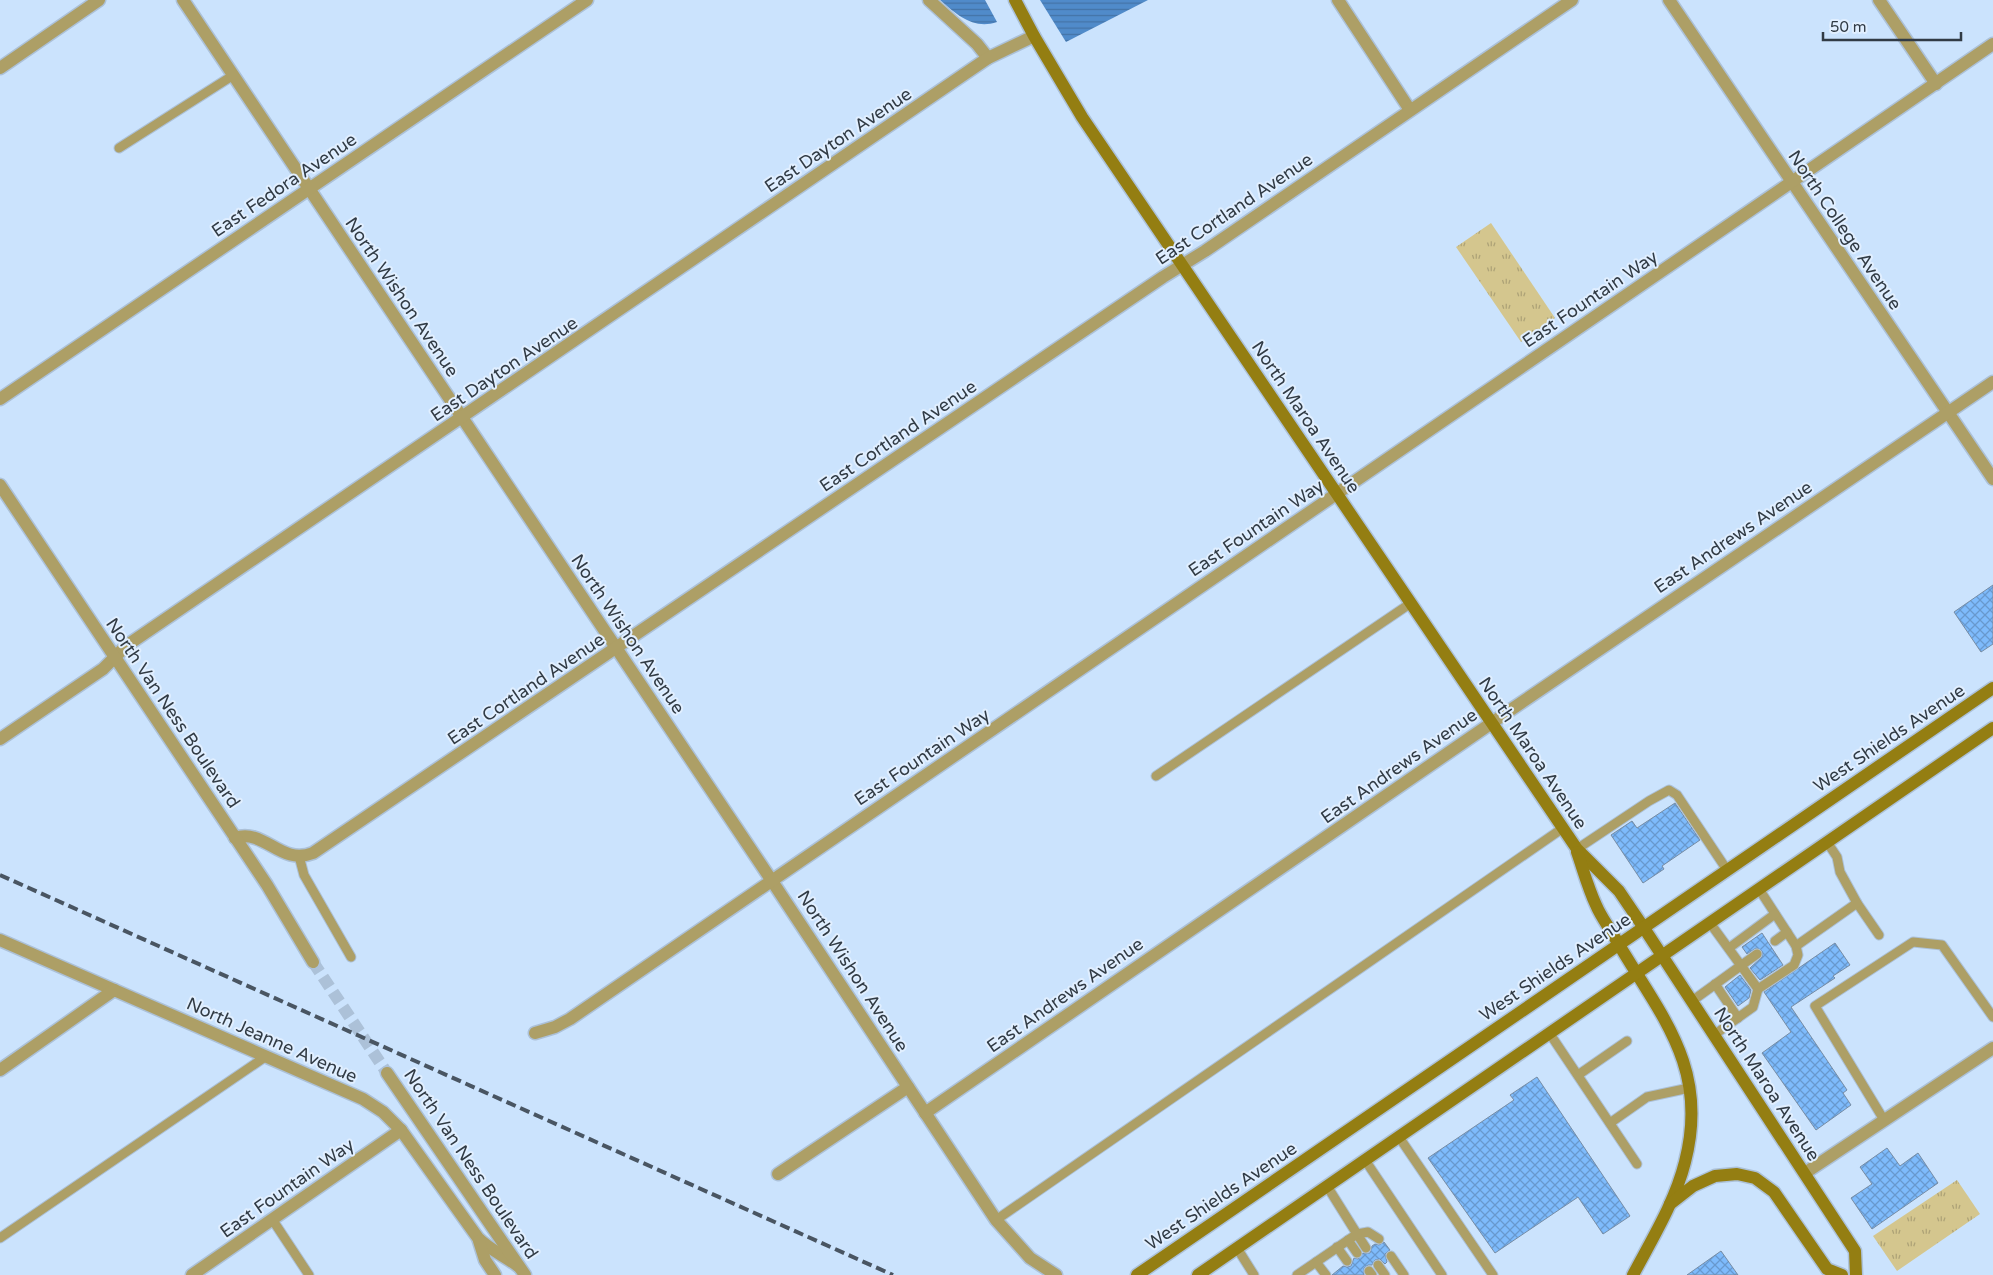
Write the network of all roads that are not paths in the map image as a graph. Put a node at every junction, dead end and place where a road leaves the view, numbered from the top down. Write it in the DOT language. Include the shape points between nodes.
graph roads {
  1 [pos="99,0"];
  2 [pos="182,0"];
  3 [pos="588,0"];
  4 [pos="929,0"];
  5 [pos="1338,0"];
  6 [pos="1572,0"];
  7 [pos="1669,0"];
  8 [pos="1879,0"];
  9 [pos="1016,2"];
  10 [pos="1034,36"];
  11 [pos="1993,44"];
  12 [pos="988,58"];
  13 [pos="0,68"];
  14 [pos="232,76"];
  15 [pos="1936,84"];
  16 [pos="1410,110"];
  17 [pos="119,148"];
  18 [pos="1792,182"];
  19 [pos="309,189"];
  20 [pos="1182,265"];
  21 [pos="1993,382"];
  22 [pos="0,399"];
  23 [pos="1948,412"];
  24 [pos="462,419"];
  25 [pos="1993,479"];
  26 [pos="0,485"];
  27 [pos="1337,494"];
  28 [pos="1411,603"];
  29 [pos="617,648"];
  30 [pos="115,658"];
  31 [pos="1993,688"];
  32 [pos="1492,723"];
  33 [pos="1993,728"];
  34 [pos="0,739"];
  35 [pos="1156,776"];
  36 [pos="1563,828"];
  37 [pos="235,838"];
  38 [pos="1827,842"];
  39 [pos="1577,849"];
  40 [pos="299,856"];
  41 [pos="1727,870"];
  42 [pos="772,881"];
  43 [pos="1759,889"];
  44 [pos="1856,903"];
  45 [pos="1775,914"];
  46 [pos="1710,923"];
  47 [pos="1644,928"];
  48 [pos="1787,932"];
  49 [pos="1879,935"];
  50 [pos="0,940"];
  51 [pos="1775,941"];
  52 [pos="1618,944"];
  53 [pos="1796,946"];
  54 [pos="1728,948"];
  55 [pos="1757,954"];
  56 [pos="1662,956"];
  57 [pos="352,957"];
  58 [pos="313,962"];
  59 [pos="1741,965"];
  60 [pos="1637,974"];
  61 [pos="1715,984"];
  62 [pos="1758,989"];
  63 [pos="114,990"];
  64 [pos="1692,1001"];
  65 [pos="1993,1017"];
  66 [pos="1738,1018"];
  67 [pos="535,1033"];
  68 [pos="1550,1034"];
  69 [pos="1714,1035"];
  70 [pos="1627,1041"];
  71 [pos="1993,1048"];
  72 [pos="265,1057"];
  73 [pos="0,1070"];
  74 [pos="387,1073"];
  75 [pos="1578,1075"];
  76 [pos="908,1087"];
  77 [pos="1689,1088"];
  78 [pos="925,1113"];
  79 [pos="1884,1120"];
  80 [pos="1610,1123"];
  81 [pos="401,1130"];
  82 [pos="1399,1137"];
  83 [pos="1365,1160"];
  84 [pos="1638,1164"];
  85 [pos="1805,1173"];
  86 [pos="778,1174"];
  87 [pos="1327,1186"];
  88 [pos="1669,1205"];
  89 [pos="272,1219"];
  90 [pos="996,1220"];
  91 [pos="1357,1234"];
  92 [pos="0,1238"];
  93 [pos="478,1238"];
  94 [pos="1348,1240"];
  95 [pos="1379,1240"];
  96 [pos="1337,1247"];
  97 [pos="1237,1248"];
  98 [pos="1366,1248"];
  99 [pos="1357,1253"];
  100 [pos="1391,1256"];
  101 [pos="1347,1261"];
  102 [pos="1316,1262"];
  103 [pos="1378,1266"];
  104 [pos="523,1272"];
  105 [pos="1309,1272"];
  106 [pos="1402,1272"];
  107 [pos="192,1275"];
  108 [pos="310,1275"];
  109 [pos="495,1275"];
  110 [pos="1056,1275"];
  111 [pos="1137,1275"];
  112 [pos="1198,1275"];
  113 [pos="1254,1275"];
  114 [pos="1297,1275"];
  115 [pos="1326,1275"];
  116 [pos="1384,1275"];
  117 [pos="1390,1275"];
  118 [pos="1442,1275"];
  119 [pos="1493,1275"];
  120 [pos="1633,1275"];
  121 [pos="1842,1275"];
  122 [pos="1856,1275"];
  1 -- 13 [label="street"];
  2 -- 14 [label="street, North Wishon Avenue"];
  3 -- 19 [label="street, East Fedora Avenue"];
  4 -- 12 [label="street" via="978,44"];
  5 -- 16 [label="street"];
  6 -- 16 [label="street, East Cortland Avenue"];
  7 -- 18 [label="street, North College Avenue"];
  8 -- 15 [label="street"];
  9 -- 10 [label="main road, North Maroa Avenue"];
  10 -- 12 [label="street, East Dayton Avenue"];
  10 -- 20 [label="main road, North Maroa Avenue" via="1082,117"];
  11 -- 15 [label="street, East Fountain Way"];
  12 -- 24 [label="street, East Dayton Avenue"];
  14 -- 17 [label="lane"];
  14 -- 19 [label="street, North Wishon Avenue"];
  15 -- 18 [label="street, East Fountain Way"];
  16 -- 20 [label="street, East Cortland Avenue"];
  18 -- 23 [label="street, North College Avenue"];
  18 -- 27 [label="street, East Fountain Way"];
  19 -- 22 [label="street, East Fedora Avenue"];
  19 -- 24 [label="street, North Wishon Avenue"];
  20 -- 27 [label="main road, North Maroa Avenue"];
  20 -- 29 [label="street, East Cortland Avenue"];
  21 -- 23 [label="street, East Andrews Avenue"];
  23 -- 25 [label="street, North College Avenue"];
  23 -- 32 [label="street, East Andrews Avenue"];
  24 -- 29 [label="street, North Wishon Avenue"];
  24 -- 30 [label="street, East Dayton Avenue" via="126,646"];
  26 -- 30 [label="street, North Van Ness Boulevard"];
  27 -- 28 [label="main road, North Maroa Avenue"];
  27 -- 42 [label="street, East Fountain Way"];
  28 -- 32 [label="main road, North Maroa Avenue"];
  28 -- 35 [label="lane"];
  29 -- 40 [label="street, East Cortland Avenue" via="313,853"];
  29 -- 42 [label="street, North Wishon Avenue"];
  30 -- 34 [label="street, East Dayton Avenue"];
  30 -- 37 [label="street, North Van Ness Boulevard"];
  31 -- 41 [label="main road, West Shields Avenue"];
  32 -- 36 [label="main road, North Maroa Avenue"];
  32 -- 78 [label="street, East Andrews Avenue"];
  33 -- 38 [label="main road"];
  36 -- 39 [label="main road, North Maroa Avenue"];
  36 -- 90 [label="lane"];
  37 -- 40 [label="street" via="244,835 256,837"];
  37 -- 58 [label="street, North Van Ness Boulevard"];
  38 -- 43 [label="main road"];
  38 -- 44 [label="lane" via="1838,857 1840,872"];
  39 -- 41 [label="lane" via="1669,790 1677,795"];
  39 -- 47 [label="main road, North Maroa Avenue" via="1619,891"];
  39 -- 52 [label="main road, North Maroa Avenue" via="1596,906"];
  40 -- 57 [label="lane" via="304,875"];
  41 -- 47 [label="main road, West Shields Avenue"];
  42 -- 67 [label="street, East Fountain Way" via="570,1019"];
  42 -- 76 [label="street, North Wishon Avenue"];
  43 -- 45 [label="lane"];
  43 -- 46 [label="main road"];
  44 -- 49 [label="lane"];
  44 -- 53 [label="lane"];
  45 -- 48 [label="lane"];
  45 -- 54 [label="lane"];
  46 -- 54 [label="lane"];
  46 -- 56 [label="main road"];
  47 -- 52 [label="main road, West Shields Avenue"];
  47 -- 56 [label="main road, North Maroa Avenue"];
  48 -- 51 [label="lane"];
  48 -- 53 [label="lane"];
  50 -- 63 [label="street, North Jeanne Avenue"];
  52 -- 60 [label="main road, North Maroa Avenue"];
  52 -- 111 [label="main road, West Shields Avenue"];
  53 -- 62 [label="lane" via="1798,955 1794,965"];
  54 -- 59 [label="lane"];
  55 -- 59 [label="lane"];
  56 -- 60 [label="main road"];
  56 -- 64 [label="main road, North Maroa Avenue"];
  59 -- 61 [label="lane"];
  59 -- 62 [label="lane"];
  60 -- 68 [label="main road"];
  60 -- 77 [label="main road" via="1672,1032"];
  61 -- 64 [label="lane"];
  61 -- 66 [label="lane"];
  62 -- 66 [label="lane" via="1753,1007"];
  63 -- 72 [label="street, North Jeanne Avenue"];
  63 -- 73 [label="street"];
  64 -- 69 [label="main road, North Maroa Avenue"];
  65 -- 79 [label="lane" via="1942,945 1913,942 1814,1006"];
  66 -- 69 [label="lane"];
  68 -- 75 [label="lane"];
  68 -- 82 [label="main road"];
  69 -- 85 [label="main road, North Maroa Avenue"];
  70 -- 75 [label="lane"];
  71 -- 79 [label="street"];
  72 -- 81 [label="street, North Jeanne Avenue" via="363,1099 383,1112"];
  72 -- 92 [label="lane"];
  74 -- 104 [label="street, North Van Ness Boulevard"];
  75 -- 80 [label="lane"];
  76 -- 78 [label="street, North Wishon Avenue"];
  76 -- 86 [label="street"];
  77 -- 80 [label="lane" via="1647,1098"];
  77 -- 88 [label="main road" via="1690,1139"];
  78 -- 90 [label="street, North Wishon Avenue"];
  79 -- 85 [label="street"];
  80 -- 84 [label="lane"];
  81 -- 89 [label="street, East Fountain Way"];
  81 -- 93 [label="street, North Jeanne Avenue"];
  82 -- 83 [label="main road"];
  82 -- 119 [label="lane"];
  83 -- 87 [label="main road"];
  83 -- 118 [label="lane"];
  85 -- 122 [label="main road, North Maroa Avenue" via="1855,1251"];
  87 -- 91 [label="lane"];
  87 -- 97 [label="main road"];
  88 -- 120 [label="main road"];
  88 -- 121 [label="main road" via="1693,1186 1715,1176 1737,1174 1756,1178 1774,1192 1827,1269"];
  89 -- 107 [label="street, East Fountain Way"];
  89 -- 108 [label="lane"];
  90 -- 110 [label="street, North Wishon Avenue" via="1030,1258"];
  91 -- 94 [label="lane"];
  91 -- 95 [label="lane" via="1368,1232"];
  91 -- 98 [label="lane"];
  93 -- 104 [label="street, North Jeanne Avenue"];
  93 -- 109 [label="street, North Jeanne Avenue" via="485,1260"];
  94 -- 96 [label="lane"];
  94 -- 99 [label="lane"];
  96 -- 101 [label="lane"];
  96 -- 102 [label="lane"];
  97 -- 112 [label="main road"];
  97 -- 113 [label="lane"];
  100 -- 106 [label="lane"];
  102 -- 105 [label="lane"];
  102 -- 115 [label="lane"];
  103 -- 116 [label="lane"];
  105 -- 114 [label="lane"];
  106 -- 117 [label="lane"];
}
